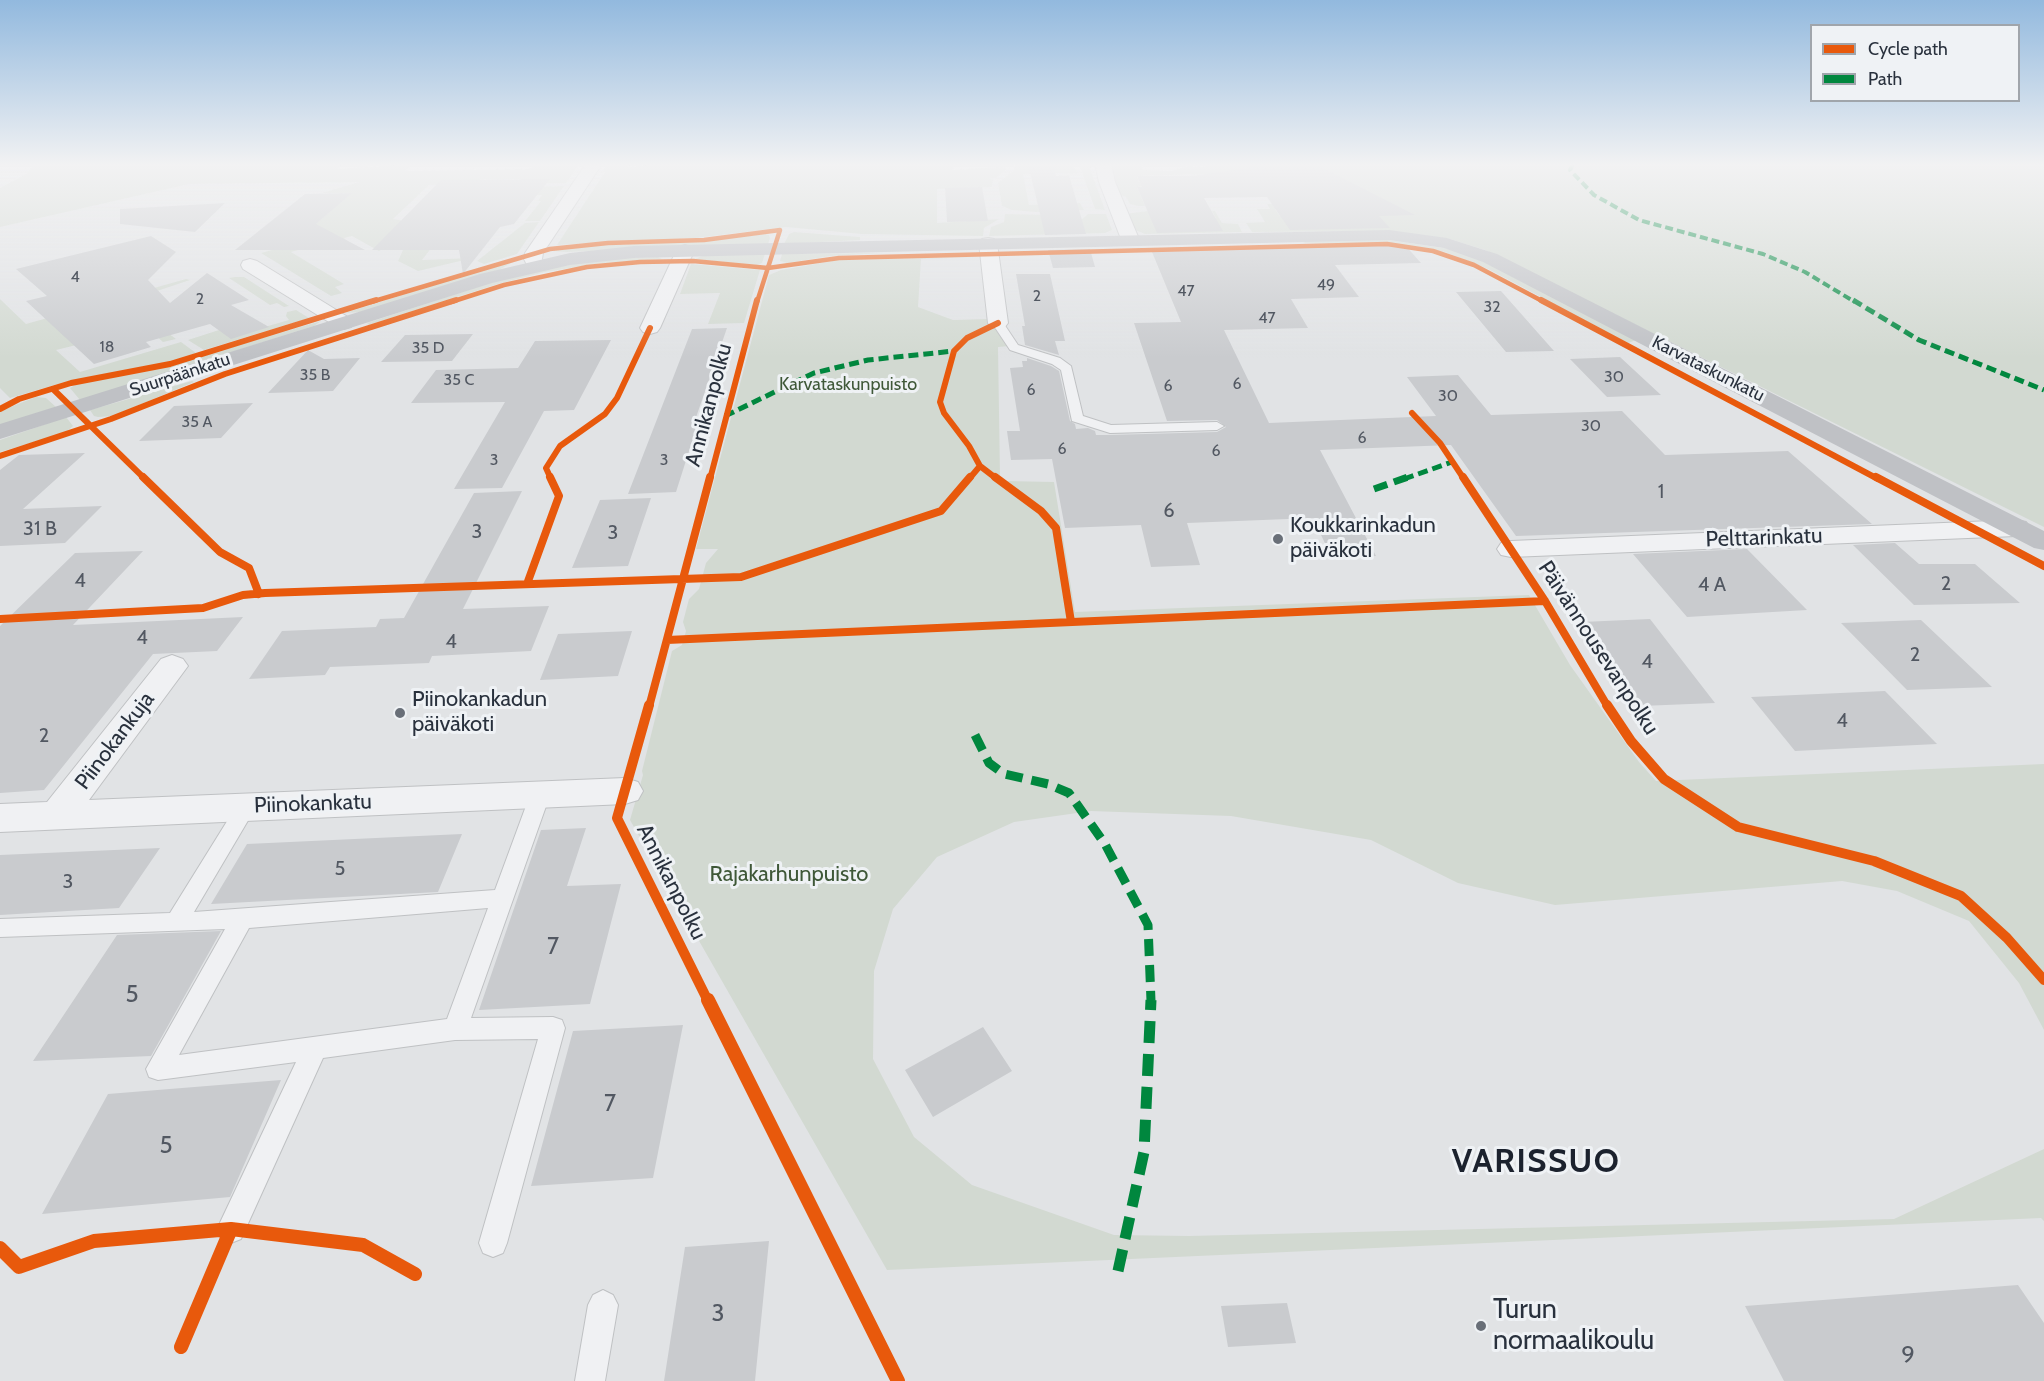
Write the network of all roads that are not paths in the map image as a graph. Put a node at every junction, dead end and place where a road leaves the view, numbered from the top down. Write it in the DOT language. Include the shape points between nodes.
graph roads {
  1 [pos="551,228"];
  2 [pos="1126,228"];
  3 [pos="1360,234"];
  4 [pos="1130,239"];
  5 [pos="988,243"];
  6 [pos="686,251"];
  7 [pos="250,265"];
  8 [pos="536,265"];
  9 [pos="344,323"];
  10 [pos="998,324"];
  11 [pos="650,328"];
  12 [pos="1217,426"];
  13 [pos="0,432"];
  14 [pos="2016,528"];
  15 [pos="2044,542"];
  16 [pos="1511,549"];
  17 [pos="172,666"];
  18 [pos="625,791"];
  19 [pos="540,795"];
  20 [pos="246,807"];
  21 [pos="58,815"];
  22 [pos="0,818"];
  23 [pos="504,898"];
  24 [pos="242,919"];
  25 [pos="177,921"];
  26 [pos="0,928"];
  27 [pos="455,1029"];
  28 [pos="315,1048"];
  29 [pos="231,1229"];
  30 [pos="493,1243"];
  31 [pos="603,1305"];
  32 [pos="590,1381"];
  1 -- 8 [label="street" via="534,253"];
  2 -- 4 [label="street"];
  3 -- 4 [label="street, Suurpäänkatu"];
  3 -- 14 [label="street, Karvataskunkatu" via="1424,239 1483,255"];
  4 -- 5 [label="street, Suurpäänkatu"];
  5 -- 6 [label="street, Suurpäänkatu"];
  5 -- 10 [label="street"];
  6 -- 8 [label="street, Suurpäänkatu" via="612,254"];
  6 -- 11 [label="street"];
  7 -- 9 [label="street"];
  8 -- 9 [label="street, Suurpäänkatu"];
  9 -- 13 [label="street, Suurpäänkatu"];
  10 -- 12 [label="lane" via="1014,347 1056,361 1067,369 1077,418 1110,429"];
  14 -- 15 [label="street, Karvataskunkatu"];
  14 -- 16 [label="street, Pelttarinkatu"];
  17 -- 21 [label="street, Piinokankuja"];
  18 -- 19 [label="street, Piinokankatu"];
  19 -- 20 [label="street, Piinokankatu"];
  19 -- 23 [label="lane"];
  20 -- 21 [label="street, Piinokankatu"];
  20 -- 25 [label="lane"];
  21 -- 22 [label="street, Piinokankatu"];
  23 -- 24 [label="lane"];
  23 -- 27 [label="lane"];
  24 -- 25 [label="lane"];
  24 -- 28 [label="lane" via="158,1069"];
  25 -- 26 [label="lane"];
  27 -- 28 [label="lane"];
  27 -- 30 [label="lane" via="553,1028"];
  28 -- 29 [label="lane"];
  31 -- 32 [label="lane"];
}
